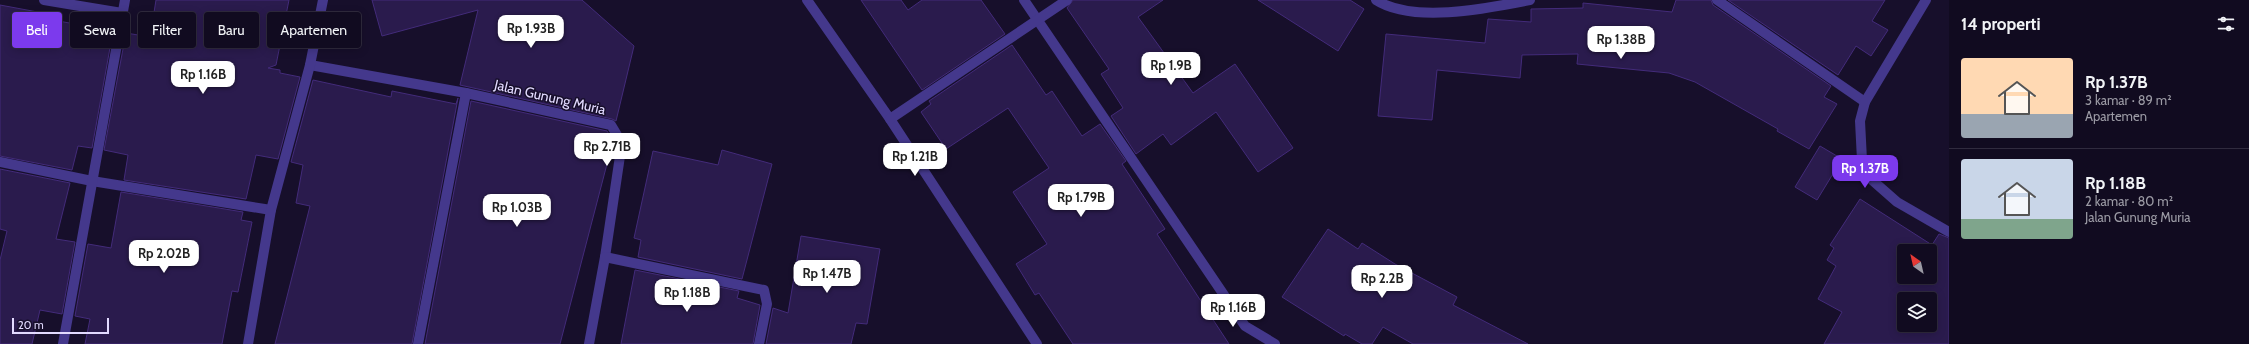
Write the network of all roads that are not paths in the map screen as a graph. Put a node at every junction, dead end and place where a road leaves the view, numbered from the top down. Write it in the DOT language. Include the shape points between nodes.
graph roads {
  1 [pos="44,0"];
  2 [pos="125,0"];
  3 [pos="323,0"];
  4 [pos="807,0"];
  5 [pos="1024,0"];
  6 [pos="1067,0"];
  7 [pos="1376,0"];
  8 [pos="1530,0"];
  9 [pos="1717,0"];
  10 [pos="1926,0"];
  11 [pos="1389,3"];
  12 [pos="116,12"];
  13 [pos="122,12"];
  14 [pos="1038,22"];
  15 [pos="116,48"];
  16 [pos="310,65"];
  17 [pos="466,93"];
  18 [pos="1865,102"];
  19 [pos="890,119"];
  20 [pos="0,162"];
  21 [pos="92,181"];
  22 [pos="271,210"];
  23 [pos="1949,232"];
  24 [pos="605,257"];
  25 [pos="63,344"];
  26 [pos="248,344"];
  27 [pos="418,344"];
  28 [pos="589,344"];
  29 [pos="759,344"];
  30 [pos="1037,344"];
  31 [pos="1275,344"];
  1 -- 12 [label="street"];
  2 -- 13 [label="street"];
  3 -- 16 [label="street"];
  4 -- 19 [label="street"];
  5 -- 14 [label="street"];
  6 -- 14 [label="street"];
  7 -- 11 [label="street"];
  8 -- 11 [label="street" via="1436,14"];
  9 -- 18 [label="street"];
  10 -- 18 [label="street"];
  14 -- 19 [label="street"];
  14 -- 31 [label="street" via="1245,326"];
  15 -- 21 [label="street"];
  16 -- 17 [label="street, Jalan Gunung Muria"];
  16 -- 22 [label="street"];
  17 -- 24 [label="street, Jalan Gunung Muria" via="611,125 620,140"];
  17 -- 27 [label="street"];
  18 -- 23 [label="street" via="1860,122 1862,160 1872,180 1897,202"];
  19 -- 30 [label="street"];
  20 -- 21 [label="street"];
  21 -- 22 [label="street"];
  21 -- 25 [label="street"];
  22 -- 26 [label="street"];
  24 -- 28 [label="street, Jalan Gunung Muria"];
  24 -- 29 [label="street" via="764,290 766,304"];
}
